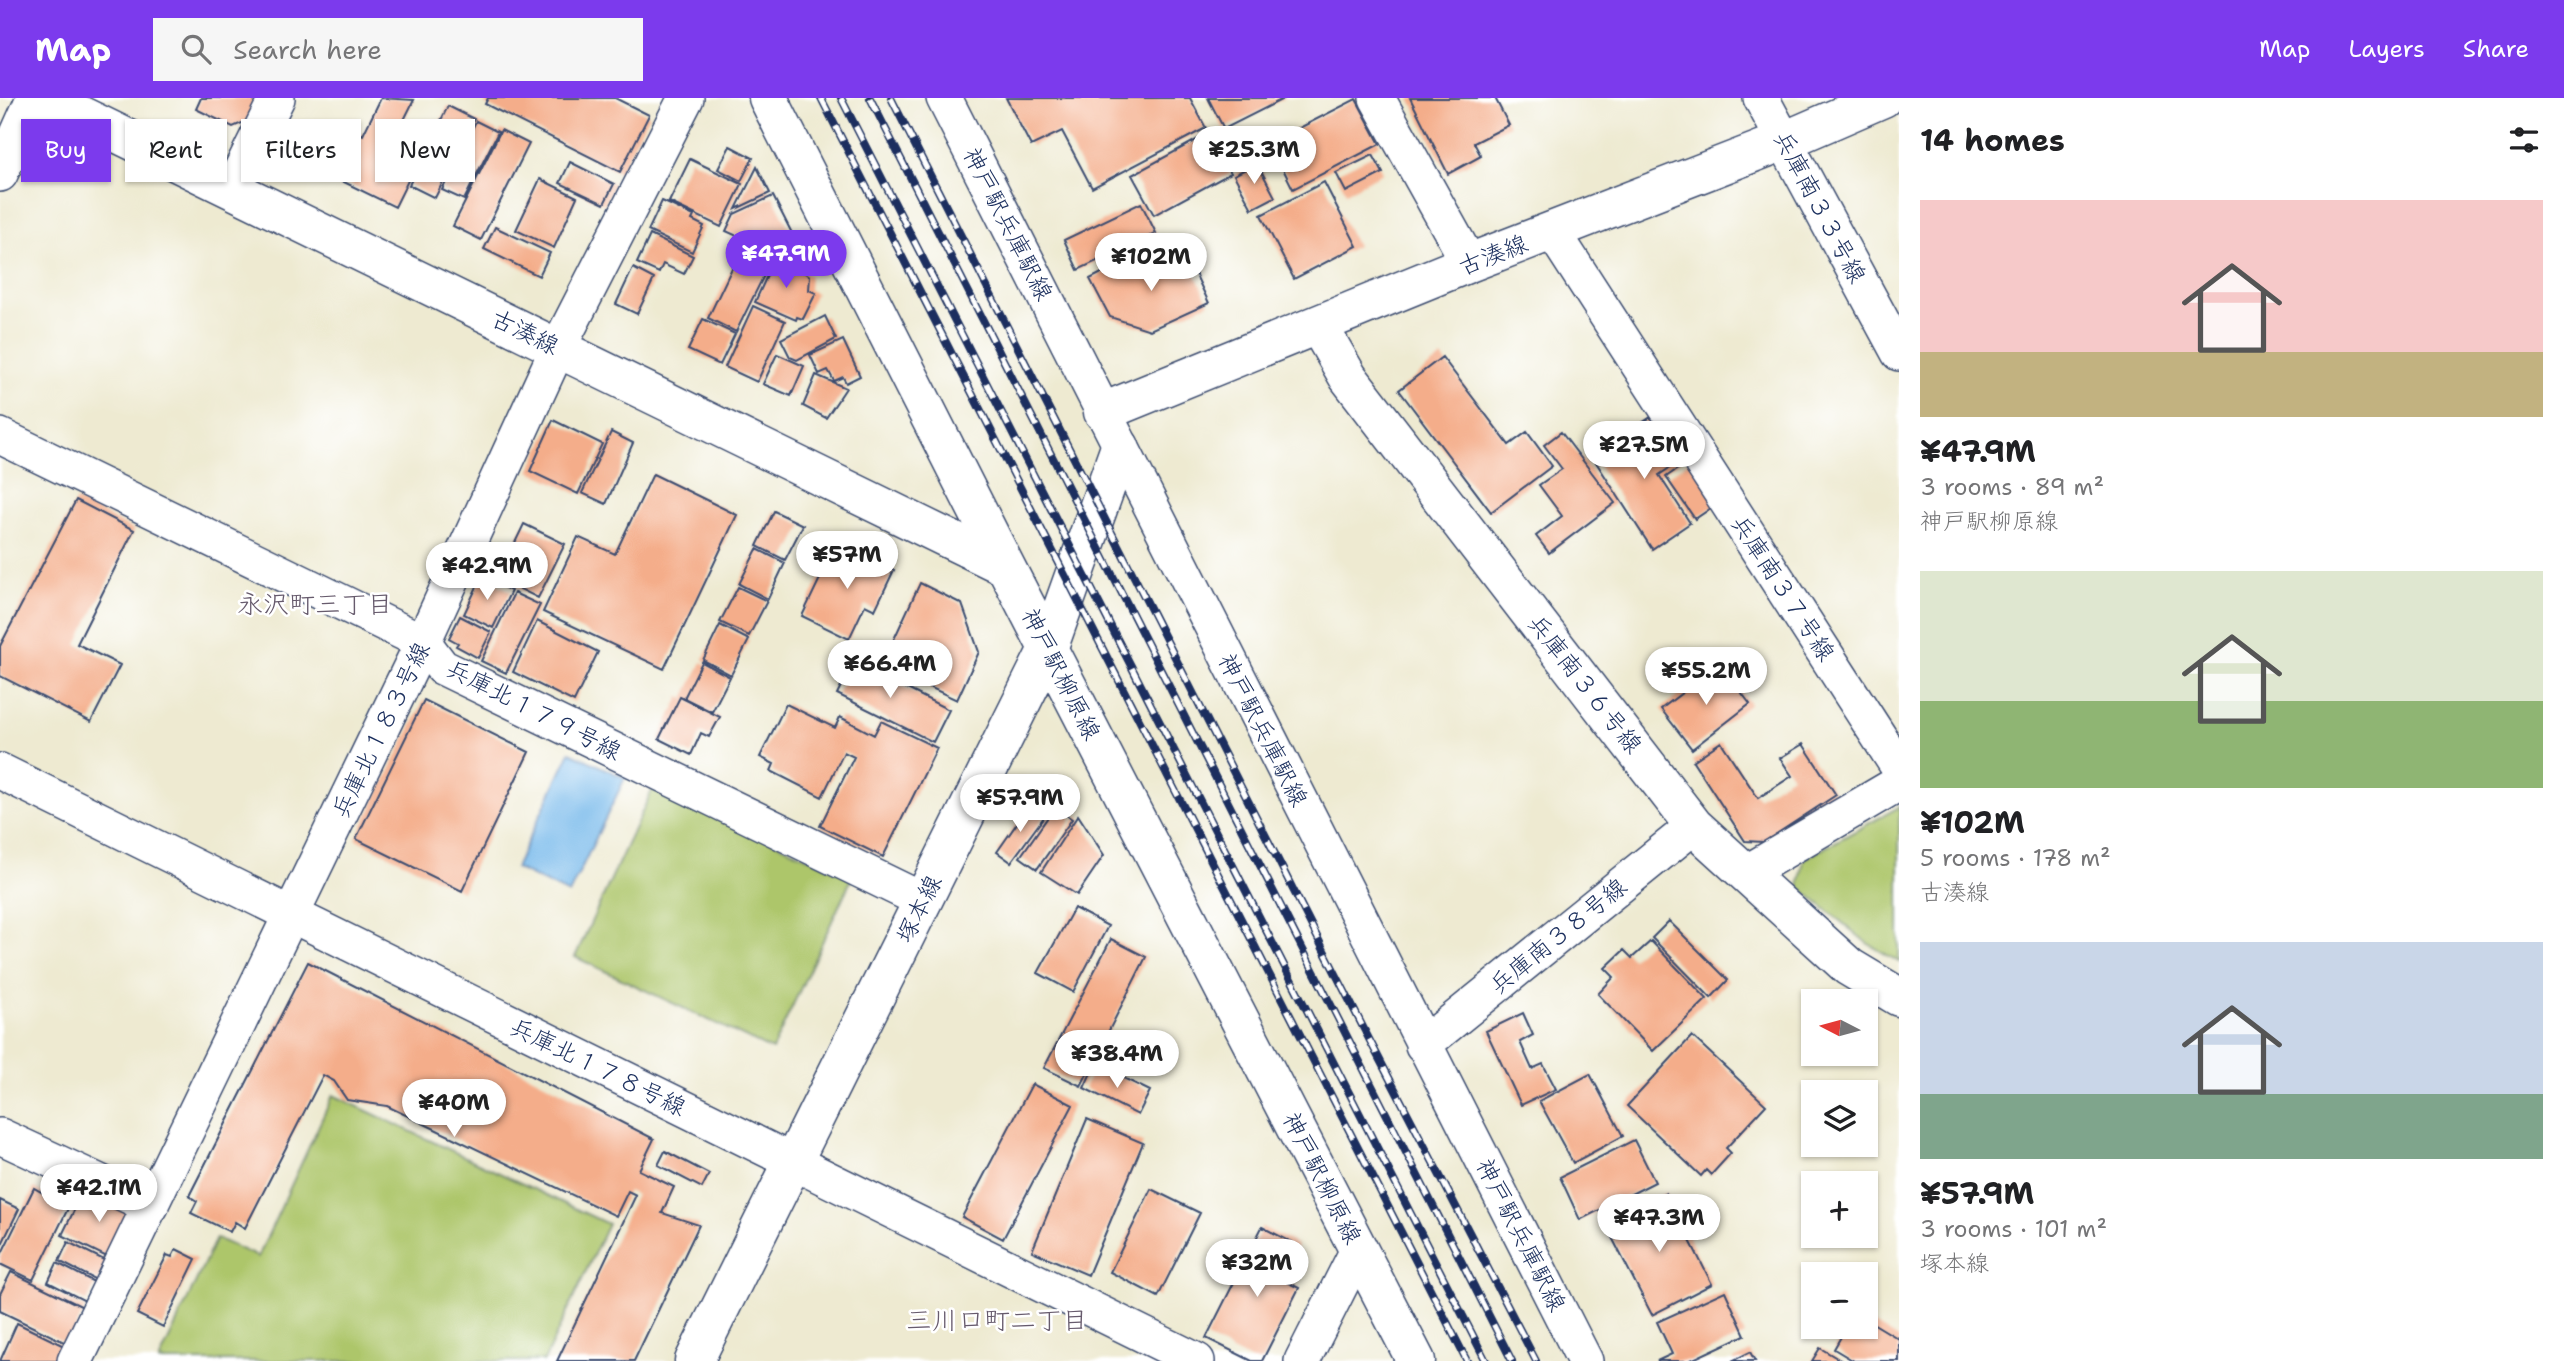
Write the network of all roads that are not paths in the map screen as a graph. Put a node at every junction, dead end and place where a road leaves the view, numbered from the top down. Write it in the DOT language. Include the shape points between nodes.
graph roads {
  1 [pos="34,98"];
  2 [pos="45,98"];
  3 [pos="277,98"];
  4 [pos="686,98"];
  5 [pos="768,98"];
  6 [pos="944,98"];
  7 [pos="1377,98"];
  8 [pos="1761,98"];
  9 [pos="1883,98"];
  10 [pos="1784,141"];
  11 [pos="0,174"];
  12 [pos="232,189"];
  13 [pos="1553,232"];
  14 [pos="1469,263"];
  15 [pos="1318,325"];
  16 [pos="558,348"];
  17 [pos="1899,353"];
  18 [pos="1102,412"];
  19 [pos="0,436"];
  20 [pos="1120,447"];
  21 [pos="1006,567"];
  22 [pos="423,642"];
  23 [pos="1048,649"];
  24 [pos="1899,768"];
  25 [pos="0,771"];
  26 [pos="1899,783"];
  27 [pos="1694,826"];
  28 [pos="1746,873"];
  29 [pos="924,901"];
  30 [pos="291,915"];
  31 [pos="1899,997"];
  32 [pos="1423,1045"];
  33 [pos="0,1136"];
  34 [pos="792,1164"];
  35 [pos="150,1206"];
  36 [pos="1359,1248"];
  37 [pos="75,1361"];
  38 [pos="694,1361"];
  39 [pos="1197,1361"];
  40 [pos="1302,1361"];
  41 [pos="1416,1361"];
  42 [pos="1585,1361"];
  1 -- 11 [label="street"];
  2 -- 12 [label="street, 古湊線"];
  3 -- 12 [label="street"];
  4 -- 16 [label="street, 兵庫北１８３号線"];
  5 -- 21 [label="street, 神戸駅柳原線"];
  6 -- 18 [label="street, 神戸駅兵庫駅線"];
  7 -- 14 [label="street"];
  8 -- 10 [label="street, 兵庫南３３号線"];
  9 -- 10 [label="street, 古湊線"];
  10 -- 13 [label="street, 古湊線"];
  10 -- 17 [label="street, 兵庫南３３号線"];
  12 -- 16 [label="street, 古湊線"];
  13 -- 14 [label="street, 古湊線"];
  13 -- 24 [label="street, 兵庫南３７号線"];
  14 -- 15 [label="street, 古湊線"];
  15 -- 18 [label="street, 古湊線"];
  15 -- 27 [label="street, 兵庫南３６号線" via="1348,377"];
  16 -- 21 [label="street, 古湊線"];
  16 -- 22 [label="street, 兵庫北１８３号線"];
  18 -- 20 [label="street, 神戸駅兵庫駅線"];
  19 -- 22 [label="street, 兵庫北１７９号線"];
  20 -- 23 [label="street, 塚本線"];
  20 -- 32 [label="street, 神戸駅兵庫駅線"];
  21 -- 23 [label="street, 神戸駅柳原線"];
  22 -- 29 [label="street, 兵庫北１７９号線" via="442,667"];
  22 -- 30 [label="street, 兵庫北１８３号線"];
  23 -- 29 [label="street, 塚本線"];
  23 -- 36 [label="street, 神戸駅柳原線"];
  25 -- 30 [label="street, 兵庫北１７８号線"];
  26 -- 28 [label="street"];
  27 -- 28 [label="street, 兵庫南３６号線"];
  27 -- 32 [label="street, 兵庫南３８号線"];
  28 -- 31 [label="street, 兵庫南３６号線" via="1849,967"];
  29 -- 34 [label="street, 塚本線"];
  30 -- 34 [label="street, 兵庫北１７８号線"];
  30 -- 35 [label="street, 兵庫北１８３号線"];
  32 -- 42 [label="street, 神戸駅兵庫駅線"];
  33 -- 35 [label="street"];
  34 -- 38 [label="street, 塚本線"];
  34 -- 39 [label="street, 兵庫北１７８号線"];
  35 -- 37 [label="street, 兵庫北１８３号線"];
  36 -- 40 [label="street"];
  36 -- 41 [label="street, 神戸駅柳原線"];
}
